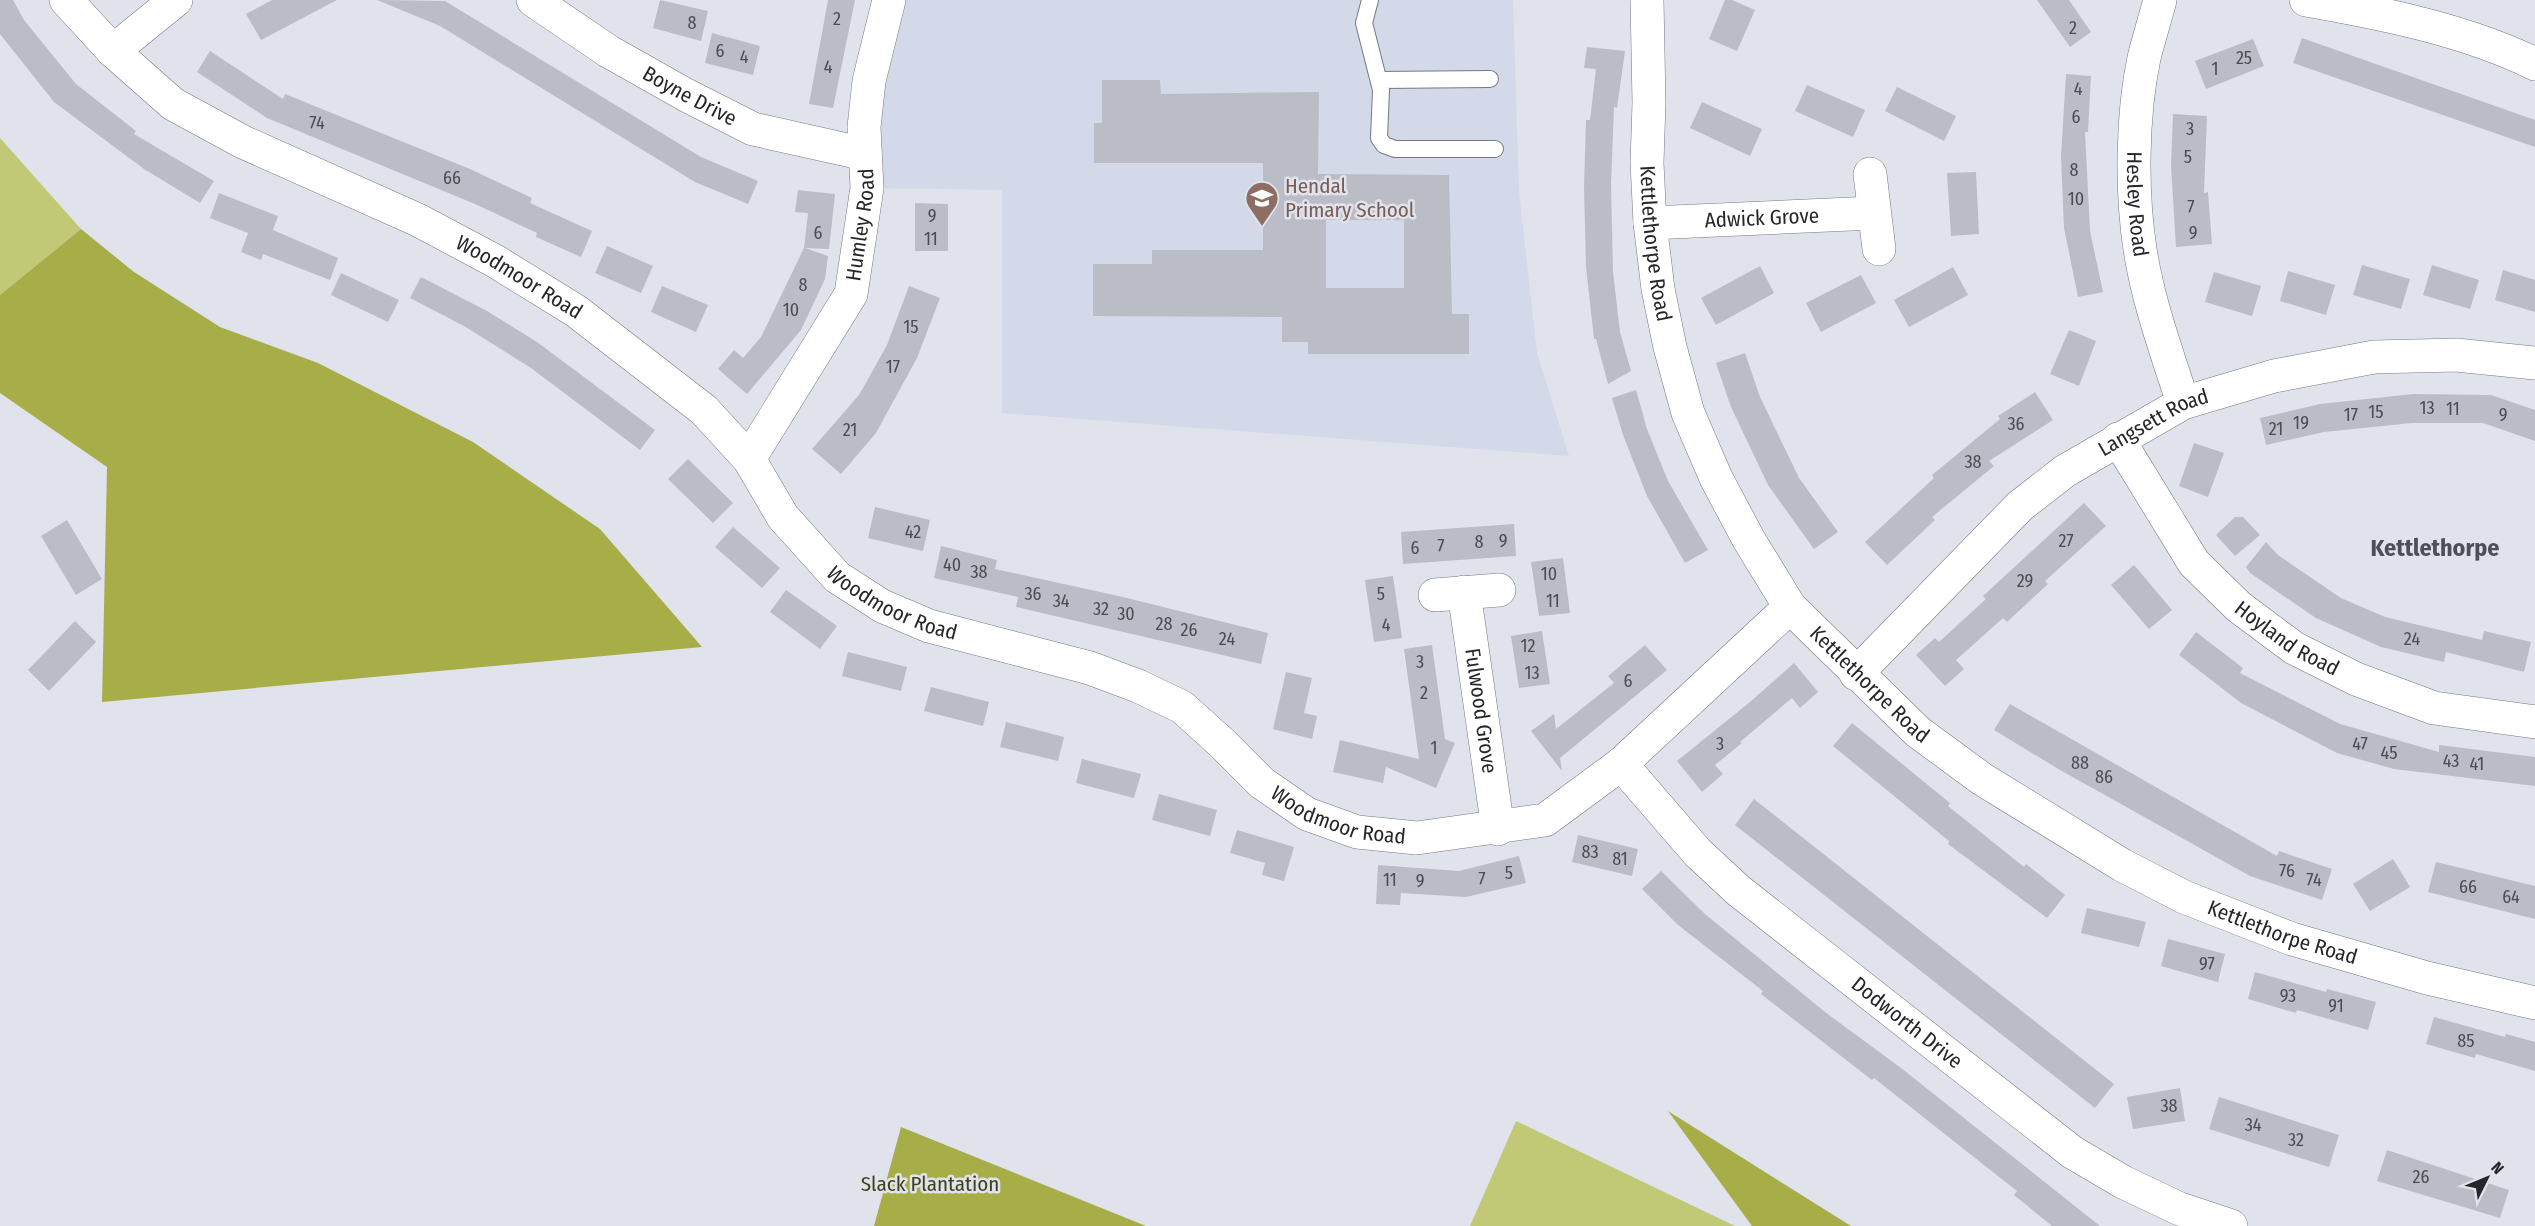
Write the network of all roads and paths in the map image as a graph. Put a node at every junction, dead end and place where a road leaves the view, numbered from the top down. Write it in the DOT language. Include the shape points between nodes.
graph roads {
  1 [pos="66,0"];
  2 [pos="176,0"];
  3 [pos="533,0"];
  4 [pos="890,0"];
  5 [pos="1370,0"];
  6 [pos="1647,0"];
  7 [pos="2160,0"];
  8 [pos="2306,0"];
  9 [pos="113,51"];
  10 [pos="2535,64"];
  11 [pos="1490,79"];
  12 [pos="1378,80"];
  13 [pos="1494,149"];
  14 [pos="865,154"];
  15 [pos="1870,174"];
  16 [pos="1874,213"];
  17 [pos="1650,223"];
  18 [pos="1880,249"];
  19 [pos="2535,363"];
  20 [pos="2183,403"];
  21 [pos="2118,439"];
  22 [pos="749,459"];
  23 [pos="1499,590"];
  24 [pos="1790,607"];
  25 [pos="1856,674"];
  26 [pos="2535,722"];
  27 [pos="1621,764"];
  28 [pos="1498,829"];
  29 [pos="2535,1003"];
  30 [pos="2232,1226"];
  1 -- 9 [label="street, Woodmoor Road"];
  2 -- 9 [label="street"];
  3 -- 14 [label="street, Boyne Drive" via="608,51 753,129"];
  4 -- 14 [label="street, Humley Road" via="869,81"];
  5 -- 12 [label="lane" via="1364,23"];
  6 -- 17 [label="street, Kettlethorpe Road"];
  7 -- 20 [label="street, Hesley Road" via="2138,101 2134,168 2140,248 2154,314"];
  8 -- 10 [label="street" via="2422,23"];
  9 -- 22 [label="street, Woodmoor Road" via="173,104 243,142 418,220 576,311 704,411"];
  11 -- 12 [label="lane"];
  12 -- 13 [label="lane" via="1379,138 1383,146"];
  14 -- 22 [label="street, Humley Road" via="867,188 851,294"];
  15 -- 16 [label="street"];
  16 -- 17 [label="street, Adwick Grove"];
  16 -- 18 [label="street"];
  17 -- 24 [label="street, Kettlethorpe Road" via="1658,289 1688,413 1749,540"];
  19 -- 20 [label="street, Langsett Road" via="2456,355 2374,357 2274,376"];
  20 -- 21 [label="street, Langsett Road"];
  21 -- 25 [label="street, Langsett Road" via="2065,471 2020,506"];
  21 -- 26 [label="street, Hoyland Road" via="2194,563 2239,607 2294,648 2356,679 2434,708"];
  22 -- 28 [label="street, Woodmoor Road" via="783,517 837,577 882,606 929,626 1090,668 1147,690 1182,708 1262,783 1307,814 1357,832 1418,838"];
  23 -- 28 [label="street, Fulwood Grove" via="1450,594"];
  24 -- 25 [label="street, Kettlethorpe Road"];
  24 -- 27 [label="street, Woodmoor Road"];
  25 -- 29 [label="street, Kettlethorpe Road" via="1918,732 1982,779 2122,865 2184,897 2303,942 2427,978"];
  27 -- 28 [label="street, Woodmoor Road" via="1545,820"];
  27 -- 30 [label="street, Dodworth Drive" via="1698,853 1739,891 2072,1152 2122,1182 2180,1209"];
}
